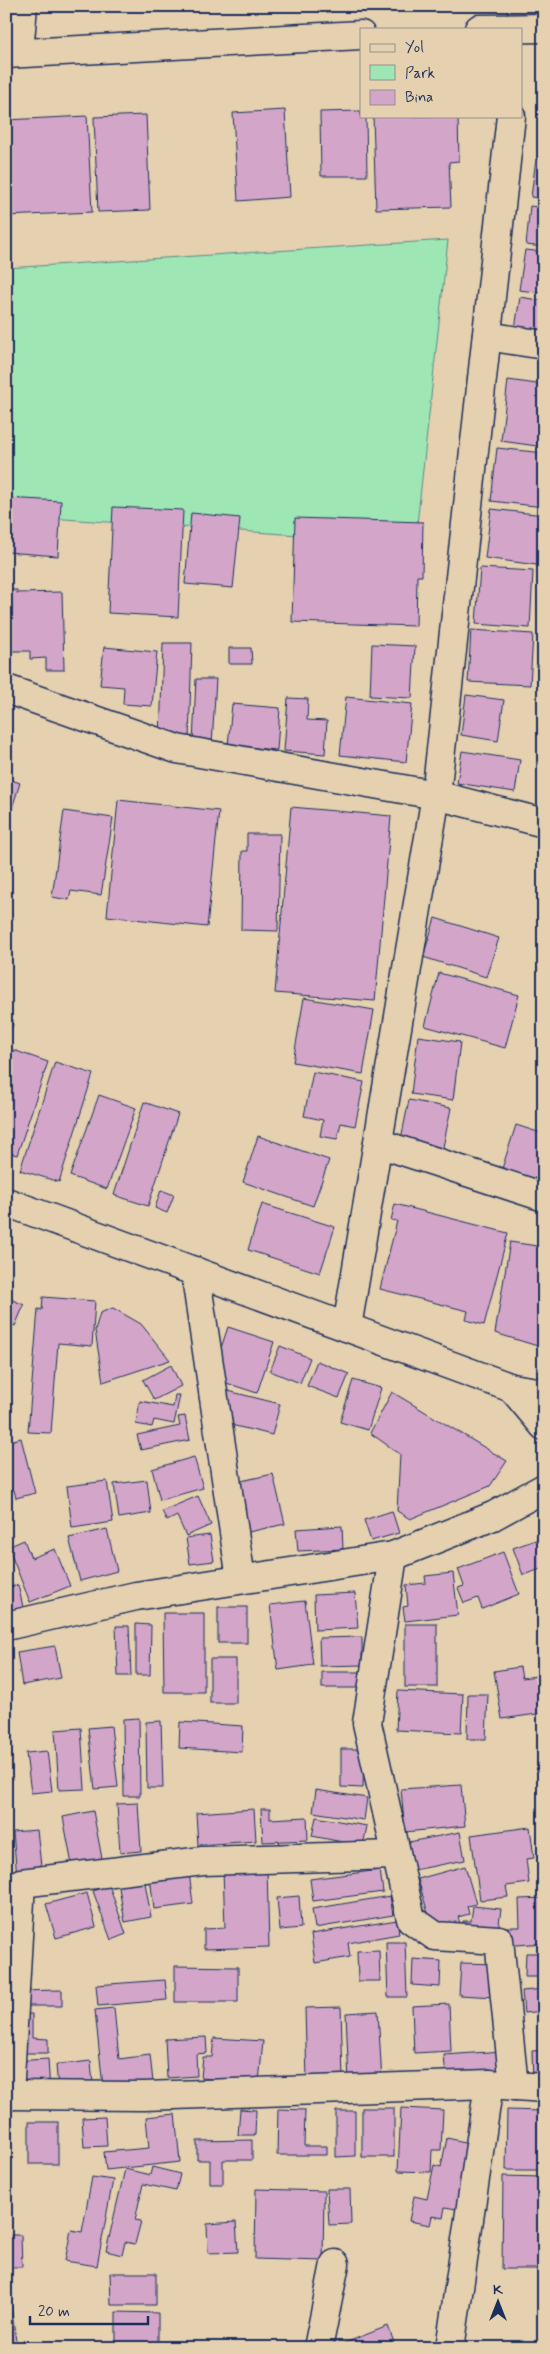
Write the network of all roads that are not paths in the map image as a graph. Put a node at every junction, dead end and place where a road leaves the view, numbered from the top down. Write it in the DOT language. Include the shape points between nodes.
graph roads {
  1 [pos="23,6"];
  2 [pos="527,22"];
  3 [pos="486,28"];
  4 [pos="360,35"];
  5 [pos="13,53"];
  6 [pos="511,118"];
  7 [pos="487,336"];
  8 [pos="544,345"];
  9 [pos="6,688"];
  10 [pos="436,795"];
  11 [pos="544,823"];
  12 [pos="378,1143"];
  13 [pos="544,1197"];
  14 [pos="6,1202"];
  15 [pos="194,1271"];
  16 [pos="347,1328"];
  17 [pos="512,1388"];
  18 [pos="544,1393"];
  19 [pos="544,1426"];
  20 [pos="544,1488"];
  21 [pos="393,1556"];
  22 [pos="241,1579"];
  23 [pos="6,1626"];
  24 [pos="395,1855"];
  25 [pos="502,2085"];
  26 [pos="544,2088"];
  27 [pos="7,2096"];
  28 [pos="334,2264"];
  29 [pos="318,2348"];
  30 [pos="450,2348"];
  1 -- 5 [label="street"];
  2 -- 3 [label="street"];
  4 -- 5 [label="street"];
  6 -- 7 [label="street"];
  7 -- 8 [label="street"];
  7 -- 10 [label="street"];
  9 -- 10 [label="street" via="177,749"];
  10 -- 11 [label="street"];
  10 -- 12 [label="street"];
  12 -- 13 [label="street"];
  12 -- 16 [label="street"];
  14 -- 15 [label="street"];
  15 -- 16 [label="street"];
  15 -- 22 [label="street"];
  16 -- 17 [label="street"];
  17 -- 18 [label="street"];
  17 -- 19 [label="street"];
  20 -- 21 [label="street" via="493,1516"];
  21 -- 22 [label="street"];
  21 -- 24 [label="street" via="367,1723"];
  22 -- 23 [label="street" via="136,1596"];
  24 -- 25 [label="street" via="411,1919 435,1936 499,1940"];
  24 -- 27 [label="street" via="203,1861 21,1883"];
  25 -- 26 [label="street"];
  25 -- 27 [label="street" via="144,2096"];
  25 -- 30 [label="street"];
  28 -- 29 [label="street"];
}
